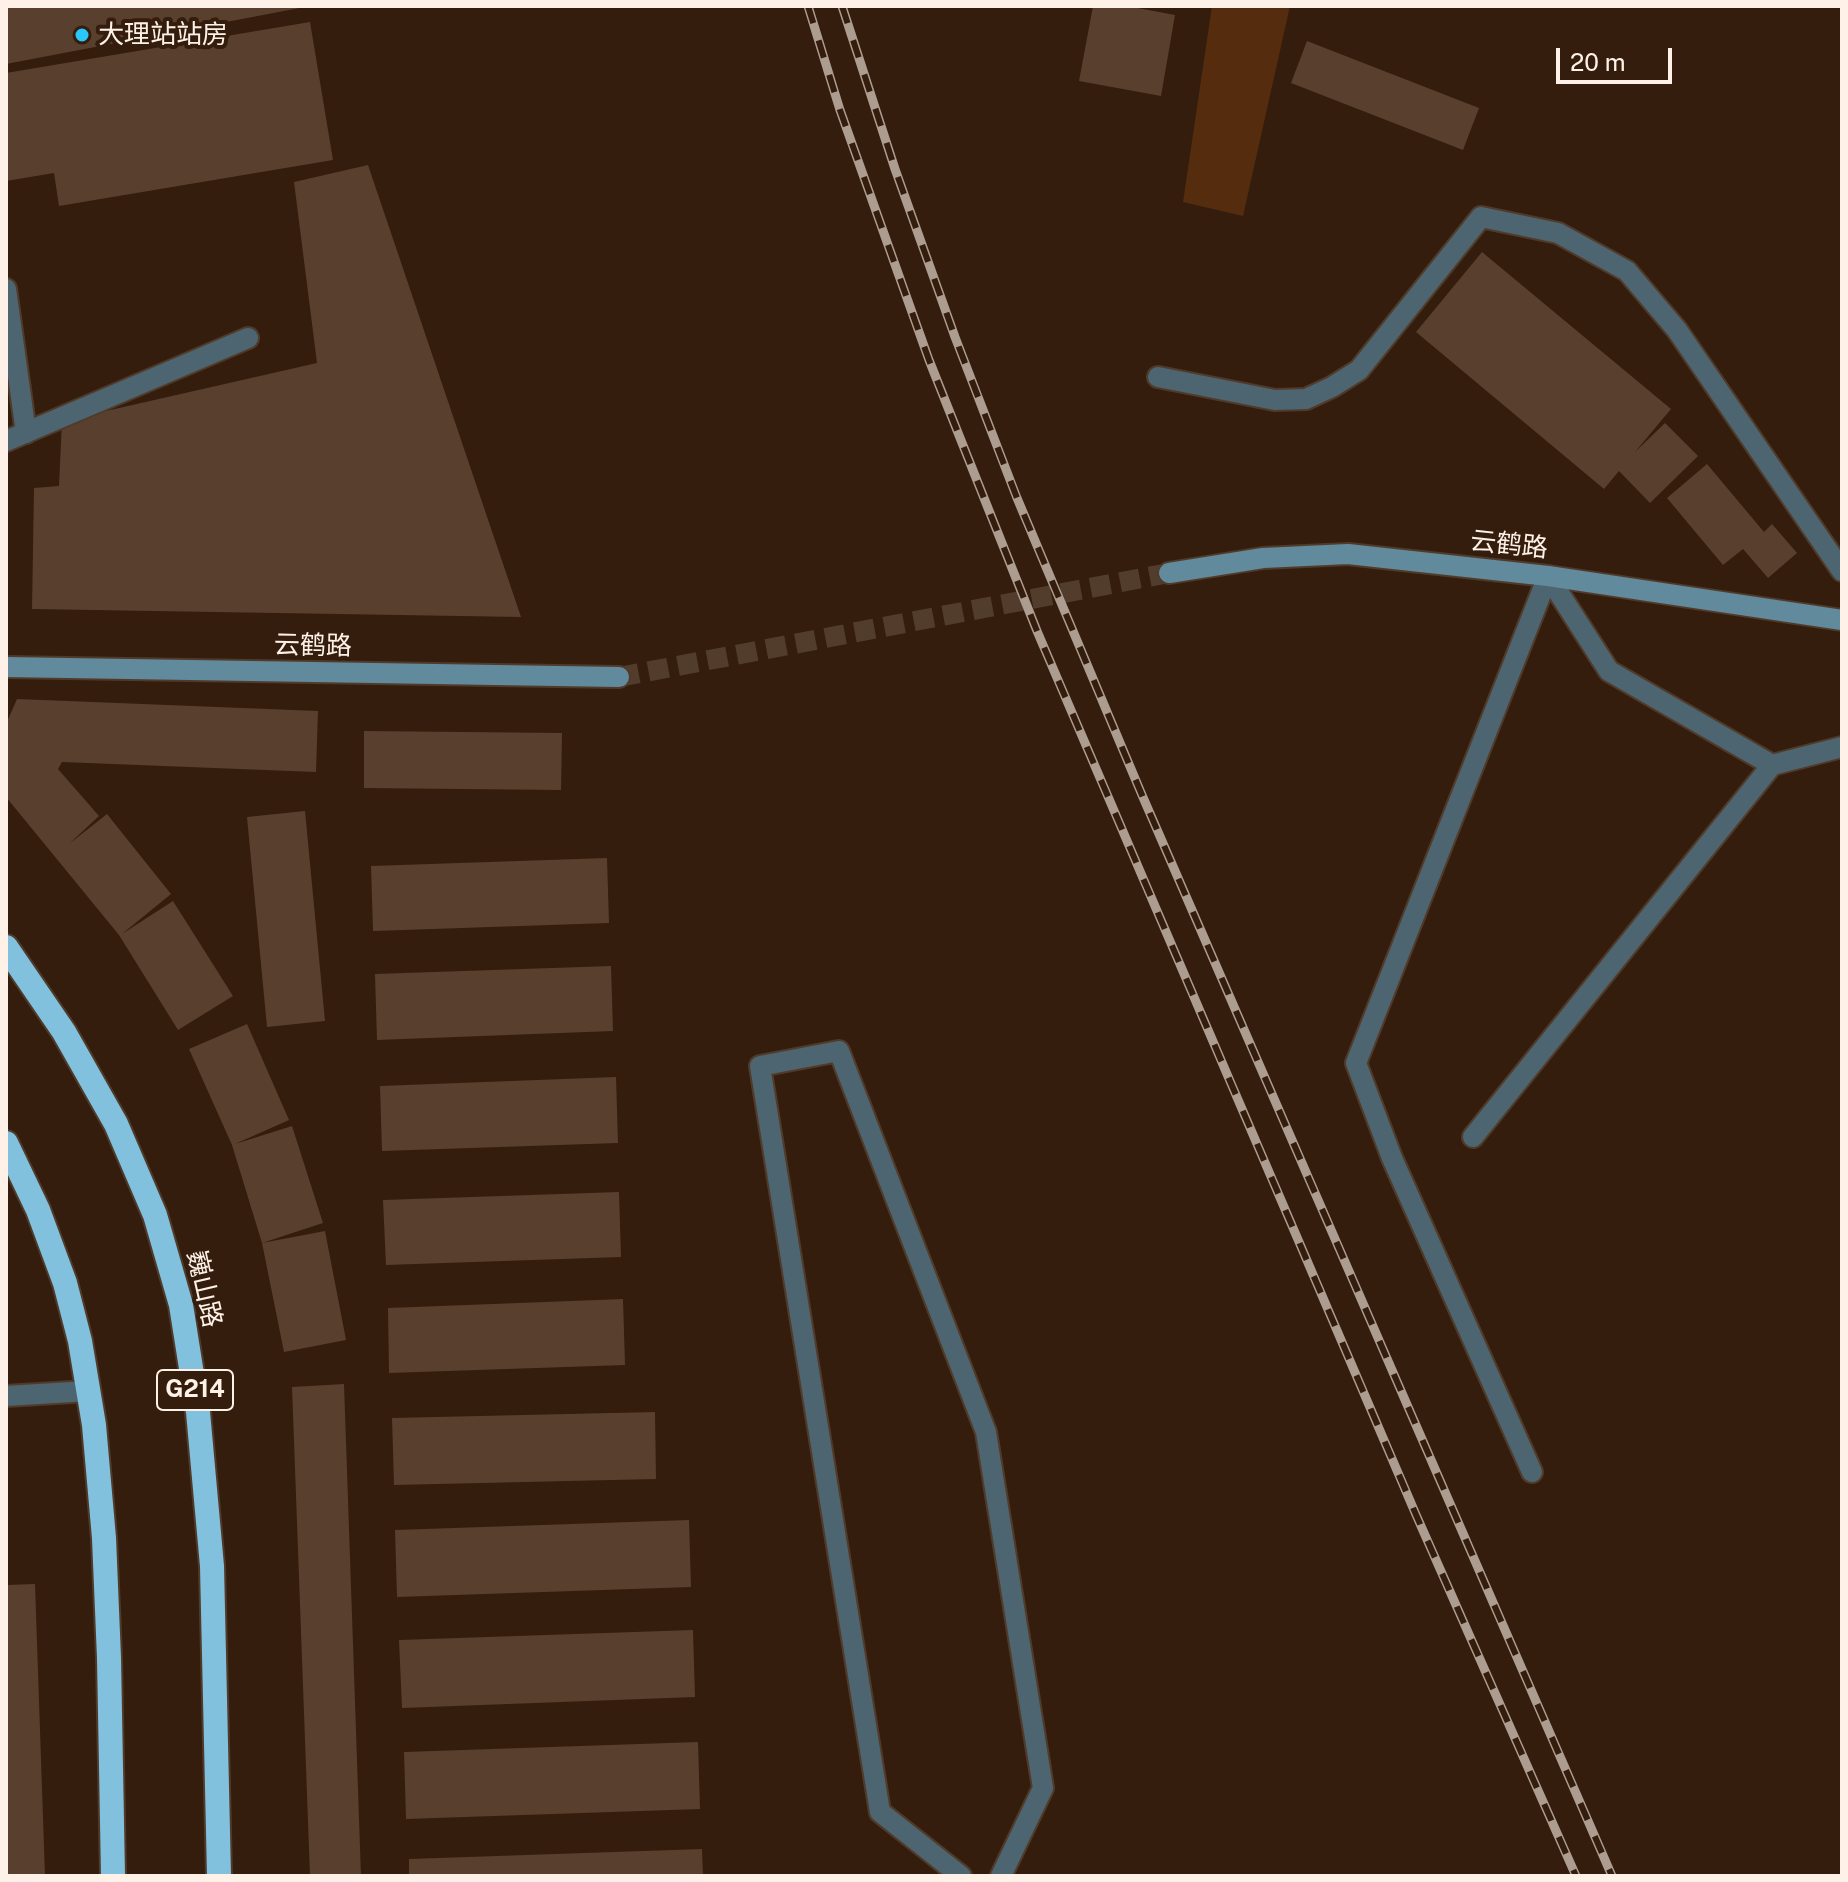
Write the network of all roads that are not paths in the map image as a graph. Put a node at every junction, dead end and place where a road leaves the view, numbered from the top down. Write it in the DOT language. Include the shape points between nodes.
graph roads {
  1 [pos="6,289"];
  2 [pos="248,338"];
  3 [pos="1158,377"];
  4 [pos="26,433"];
  5 [pos="6,441"];
  6 [pos="1842,571"];
  7 [pos="1169,573"];
  8 [pos="1548,576"];
  9 [pos="1842,620"];
  10 [pos="6,667"];
  11 [pos="619,677"];
  12 [pos="1842,747"];
  13 [pos="1772,765"];
  14 [pos="6,947"];
  15 [pos="1473,1137"];
  16 [pos="6,1143"];
  17 [pos="88,1391"];
  18 [pos="6,1396"];
  19 [pos="1532,1472"];
  20 [pos="113,1876"];
  21 [pos="219,1876"];
  22 [pos="961,1876"];
  23 [pos="1001,1876"];
  1 -- 4 [label="street"];
  2 -- 4 [label="street"];
  3 -- 6 [label="street" via="1275,400 1306,399 1359,370 1481,217 1558,233 1627,271 1677,330"];
  4 -- 5 [label="street"];
  7 -- 8 [label="street, 云鹤路" via="1263,558 1348,554"];
  8 -- 9 [label="street, 云鹤路"];
  8 -- 13 [label="street" via="1609,671"];
  8 -- 19 [label="street" via="1356,1063 1392,1158"];
  10 -- 11 [label="street, 云鹤路"];
  12 -- 13 [label="street"];
  13 -- 15 [label="street"];
  14 -- 21 [label="highway, 巍山路 / G214" via="64,1032 116,1124 155,1215 181,1305 198,1412 212,1566"];
  16 -- 17 [label="highway" via="65,1283"];
  17 -- 18 [label="street"];
  17 -- 20 [label="highway" via="104,1538"];
  22 -- 23 [label="street" via="880,1812 760,1066 839,1051 986,1432 1043,1788"];
}
